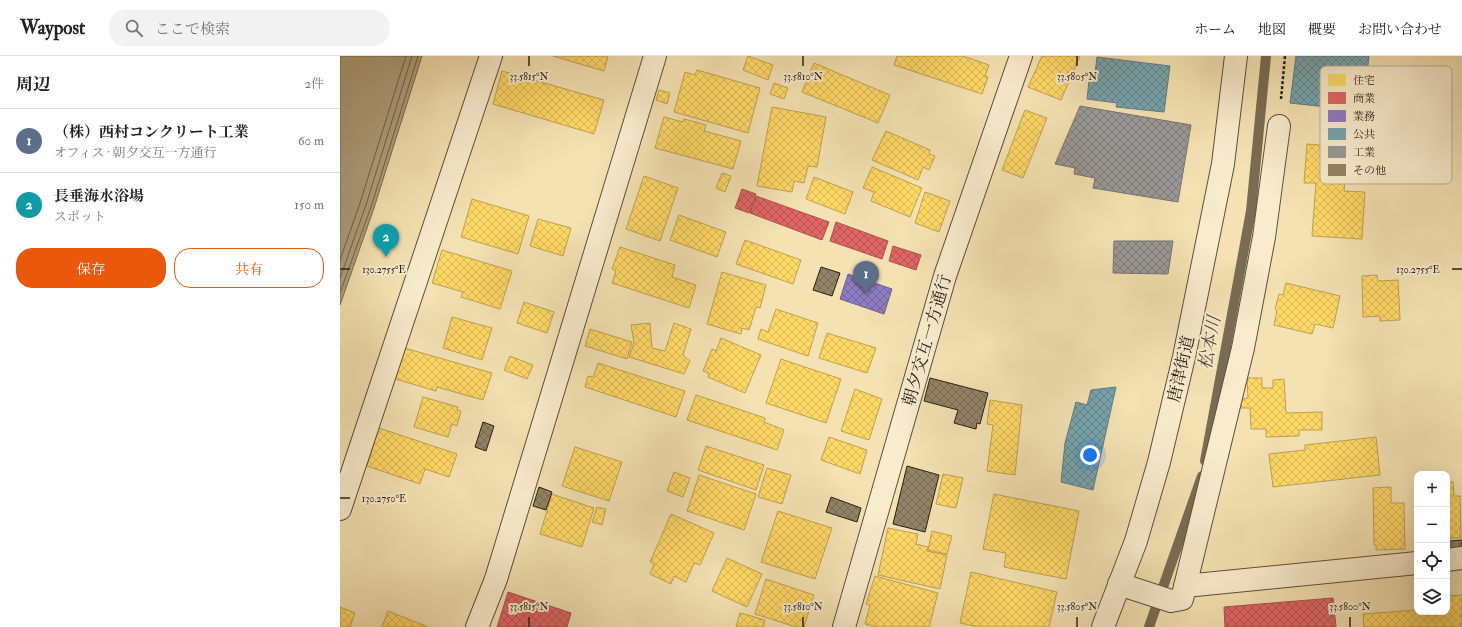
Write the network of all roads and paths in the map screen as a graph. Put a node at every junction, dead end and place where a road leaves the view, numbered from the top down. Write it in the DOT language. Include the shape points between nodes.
graph roads {
  1 [pos="491,56"];
  2 [pos="655,56"];
  3 [pos="1021,56"];
  4 [pos="1236,56"];
  5 [pos="1285,56"];
  6 [pos="1279,126"];
  7 [pos="340,509"];
  8 [pos="1462,558"];
  9 [pos="1450,560"];
  10 [pos="1414,563"];
  11 [pos="1119,584"];
  12 [pos="1178,594"];
  13 [pos="477,627"];
  14 [pos="844,627"];
  15 [pos="1103,627"];
  1 -- 7 [label="street"];
  2 -- 13 [label="street" via="496,579"];
  3 -- 14 [label="street, 朝夕交互一方通行" via="945,276"];
  4 -- 11 [label="street, 唐津街道" via="1223,164 1184,357 1157,469 1136,541"];
  5 -- 6 [label="path"];
  6 -- 12 [label="street" via="1264,237 1243,348"];
  8 -- 9 [label="street"];
  10 -- 12 [label="street"];
  11 -- 12 [label="street"];
  11 -- 15 [label="street, 唐津街道"];
}
